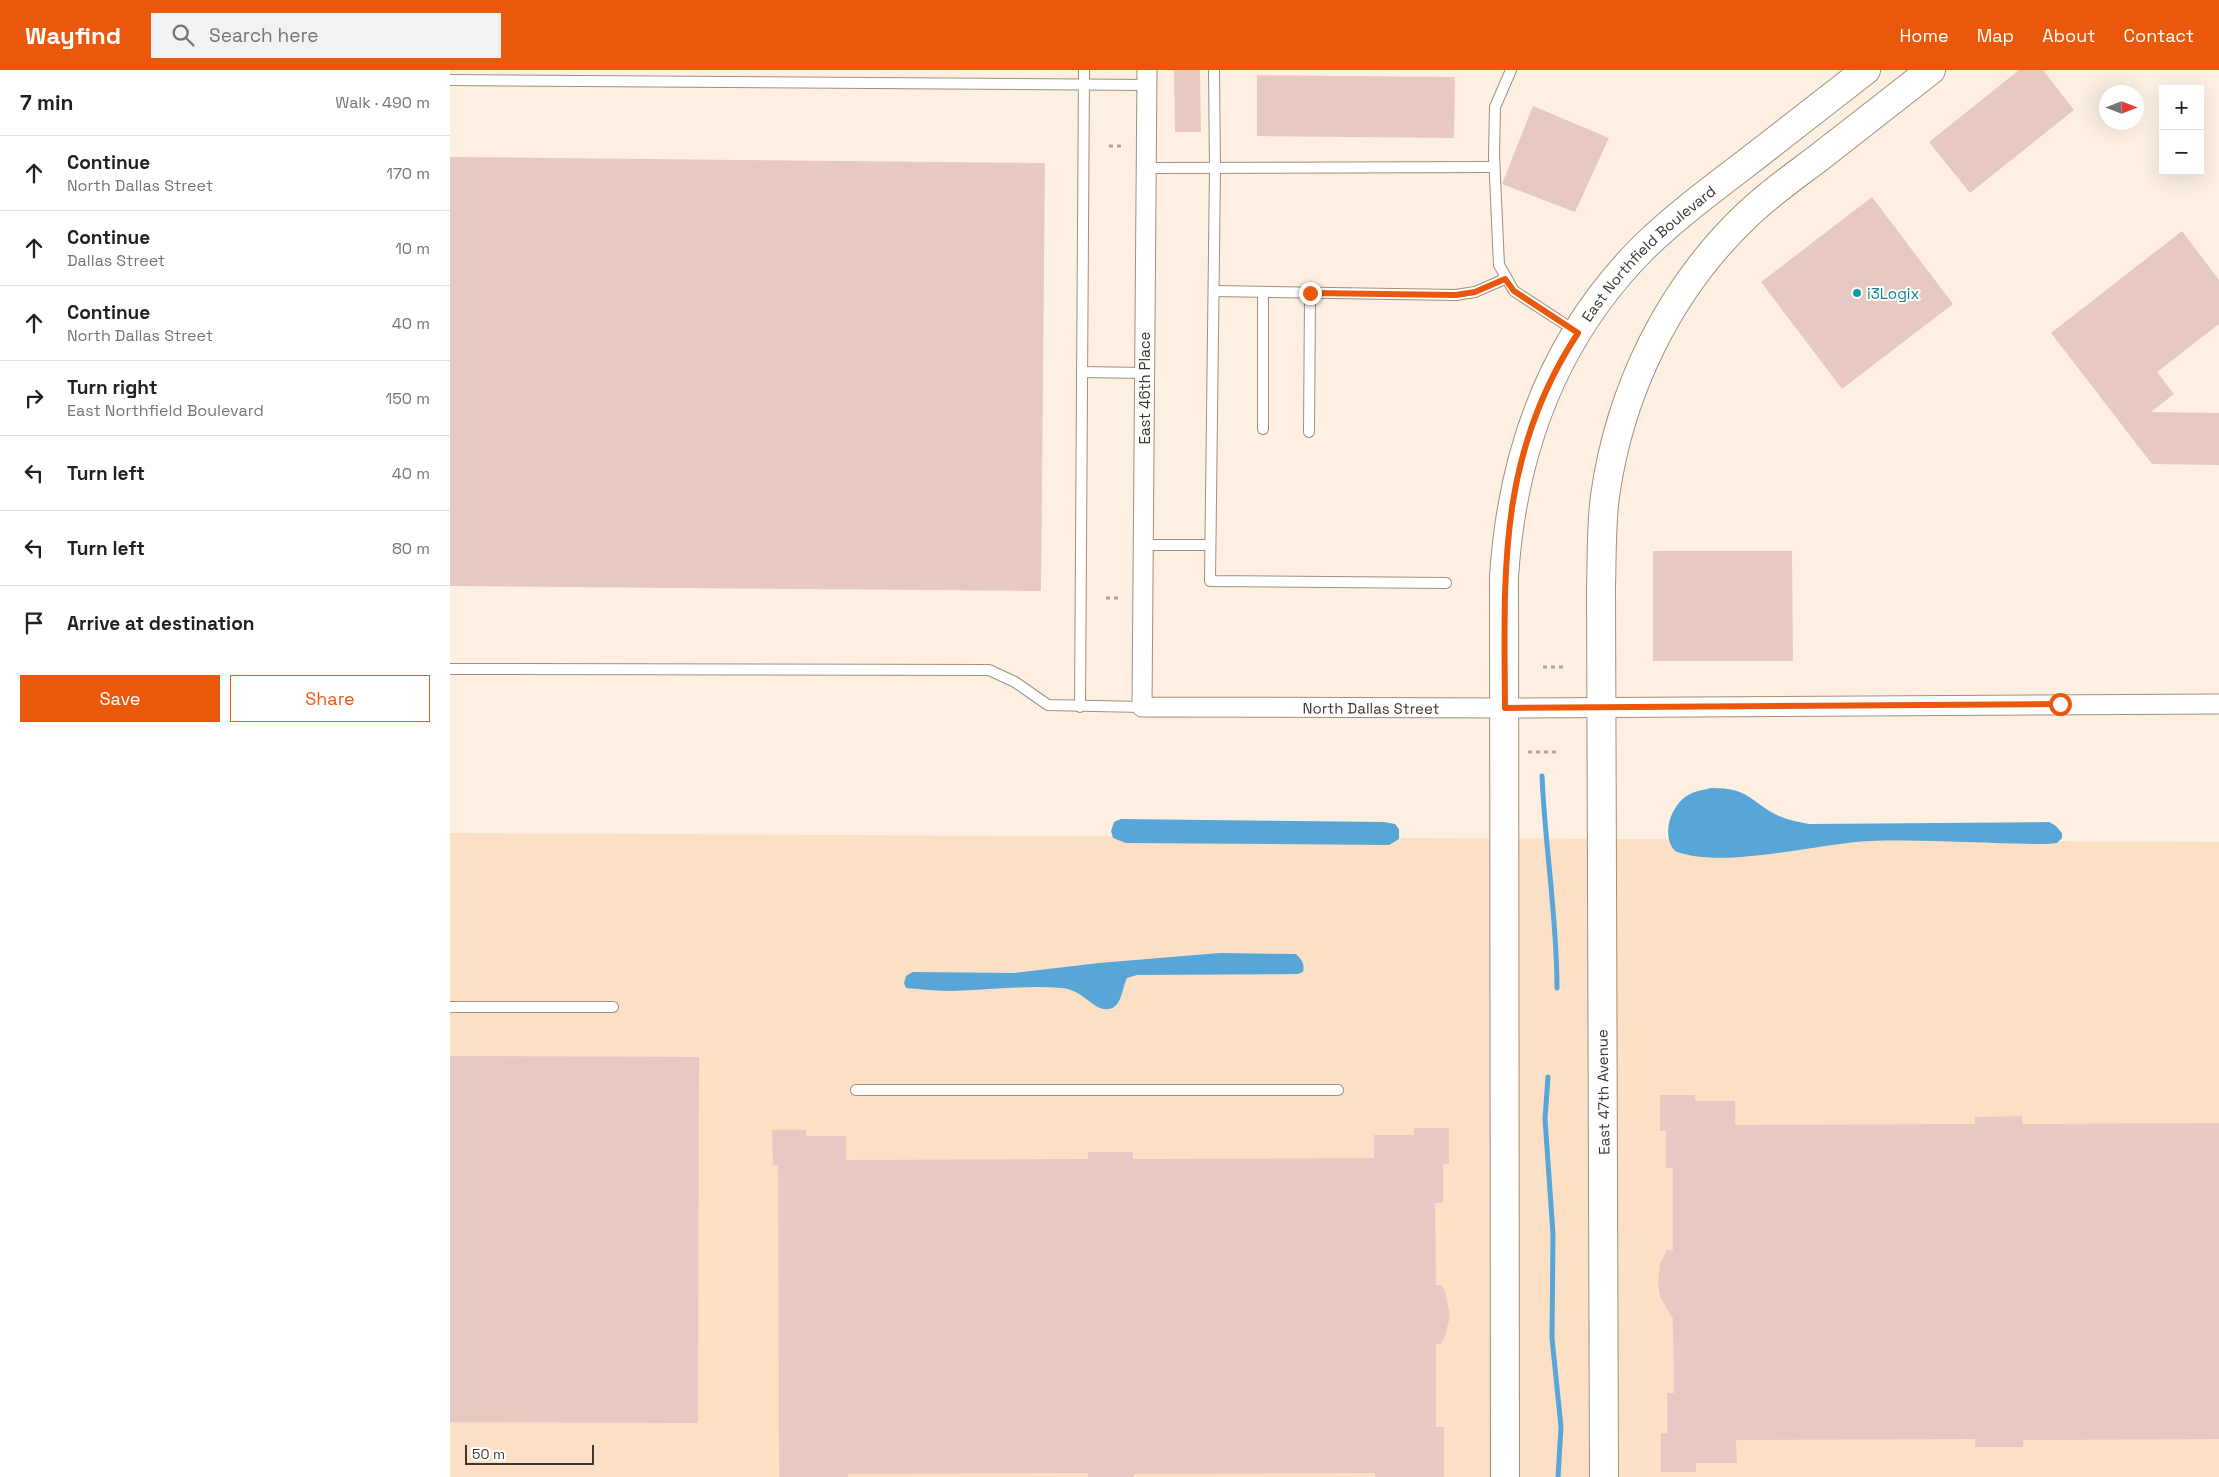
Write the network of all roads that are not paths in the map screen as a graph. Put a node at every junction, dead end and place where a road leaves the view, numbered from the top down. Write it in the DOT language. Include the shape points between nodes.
graph roads {
  1 [pos="1084,70"];
  2 [pos="1214,70"];
  3 [pos="1511,70"];
  4 [pos="1866,70"];
  5 [pos="1931,70"];
  6 [pos="1147,78"];
  7 [pos="450,80"];
  8 [pos="1084,85"];
  9 [pos="1494,167"];
  10 [pos="1146,168"];
  11 [pos="1215,168"];
  12 [pos="1505,279"];
  13 [pos="1214,291"];
  14 [pos="1264,292"];
  15 [pos="1310,293"];
  16 [pos="1578,333"];
  17 [pos="1082,372"];
  18 [pos="1144,373"];
  19 [pos="1263,429"];
  20 [pos="1309,432"];
  21 [pos="1143,545"];
  22 [pos="1209,545"];
  23 [pos="1446,583"];
  24 [pos="450,669"];
  25 [pos="2219,704"];
  26 [pos="1142,706"];
  27 [pos="1080,707"];
  28 [pos="1602,707"];
  29 [pos="1505,708"];
  30 [pos="450,1007"];
  31 [pos="613,1007"];
  32 [pos="856,1090"];
  33 [pos="1338,1090"];
  34 [pos="1505,1477"];
  35 [pos="1604,1477"];
  1 -- 8 [label="lane"];
  2 -- 11 [label="lane"];
  3 -- 9 [label="lane" via="1495,107"];
  4 -- 16 [label="main road, East Northfield Boulevard" via="1667,226 1600,298"];
  5 -- 28 [label="main road" via="1747,215 1691,279 1654,339 1623,416 1609,469 1601,578"];
  6 -- 8 [label="lane"];
  6 -- 10 [label="street, East 46th Place"];
  7 -- 8 [label="lane"];
  8 -- 17 [label="lane"];
  9 -- 11 [label="lane"];
  9 -- 12 [label="lane" via="1498,265"];
  10 -- 11 [label="lane"];
  10 -- 18 [label="street, East 46th Place"];
  11 -- 13 [label="lane"];
  12 -- 15 [label="lane" via="1475,292 1456,295"];
  12 -- 16 [label="lane" via="1514,291"];
  13 -- 14 [label="lane"];
  13 -- 22 [label="lane"];
  14 -- 15 [label="lane"];
  14 -- 19 [label="lane"];
  15 -- 20 [label="lane"];
  16 -- 29 [label="main road, East Northfield Boulevard" via="1550,380 1526,442 1514,488 1504,577"];
  17 -- 18 [label="lane"];
  17 -- 27 [label="lane"];
  18 -- 21 [label="street, East 46th Place"];
  21 -- 22 [label="lane"];
  21 -- 26 [label="street, East 46th Place"];
  22 -- 23 [label="lane" via="1210,581"];
  24 -- 27 [label="lane" via="989,670 1015,682 1048,705"];
  25 -- 28 [label="street, North Dallas Street"];
  26 -- 27 [label="lane"];
  26 -- 29 [label="street, North Dallas Street"];
  28 -- 29 [label="street, North Dallas Street"];
  28 -- 35 [label="main road, East 47th Avenue"];
  29 -- 34 [label="main road"];
  30 -- 31 [label="lane"];
  32 -- 33 [label="lane"];
}
